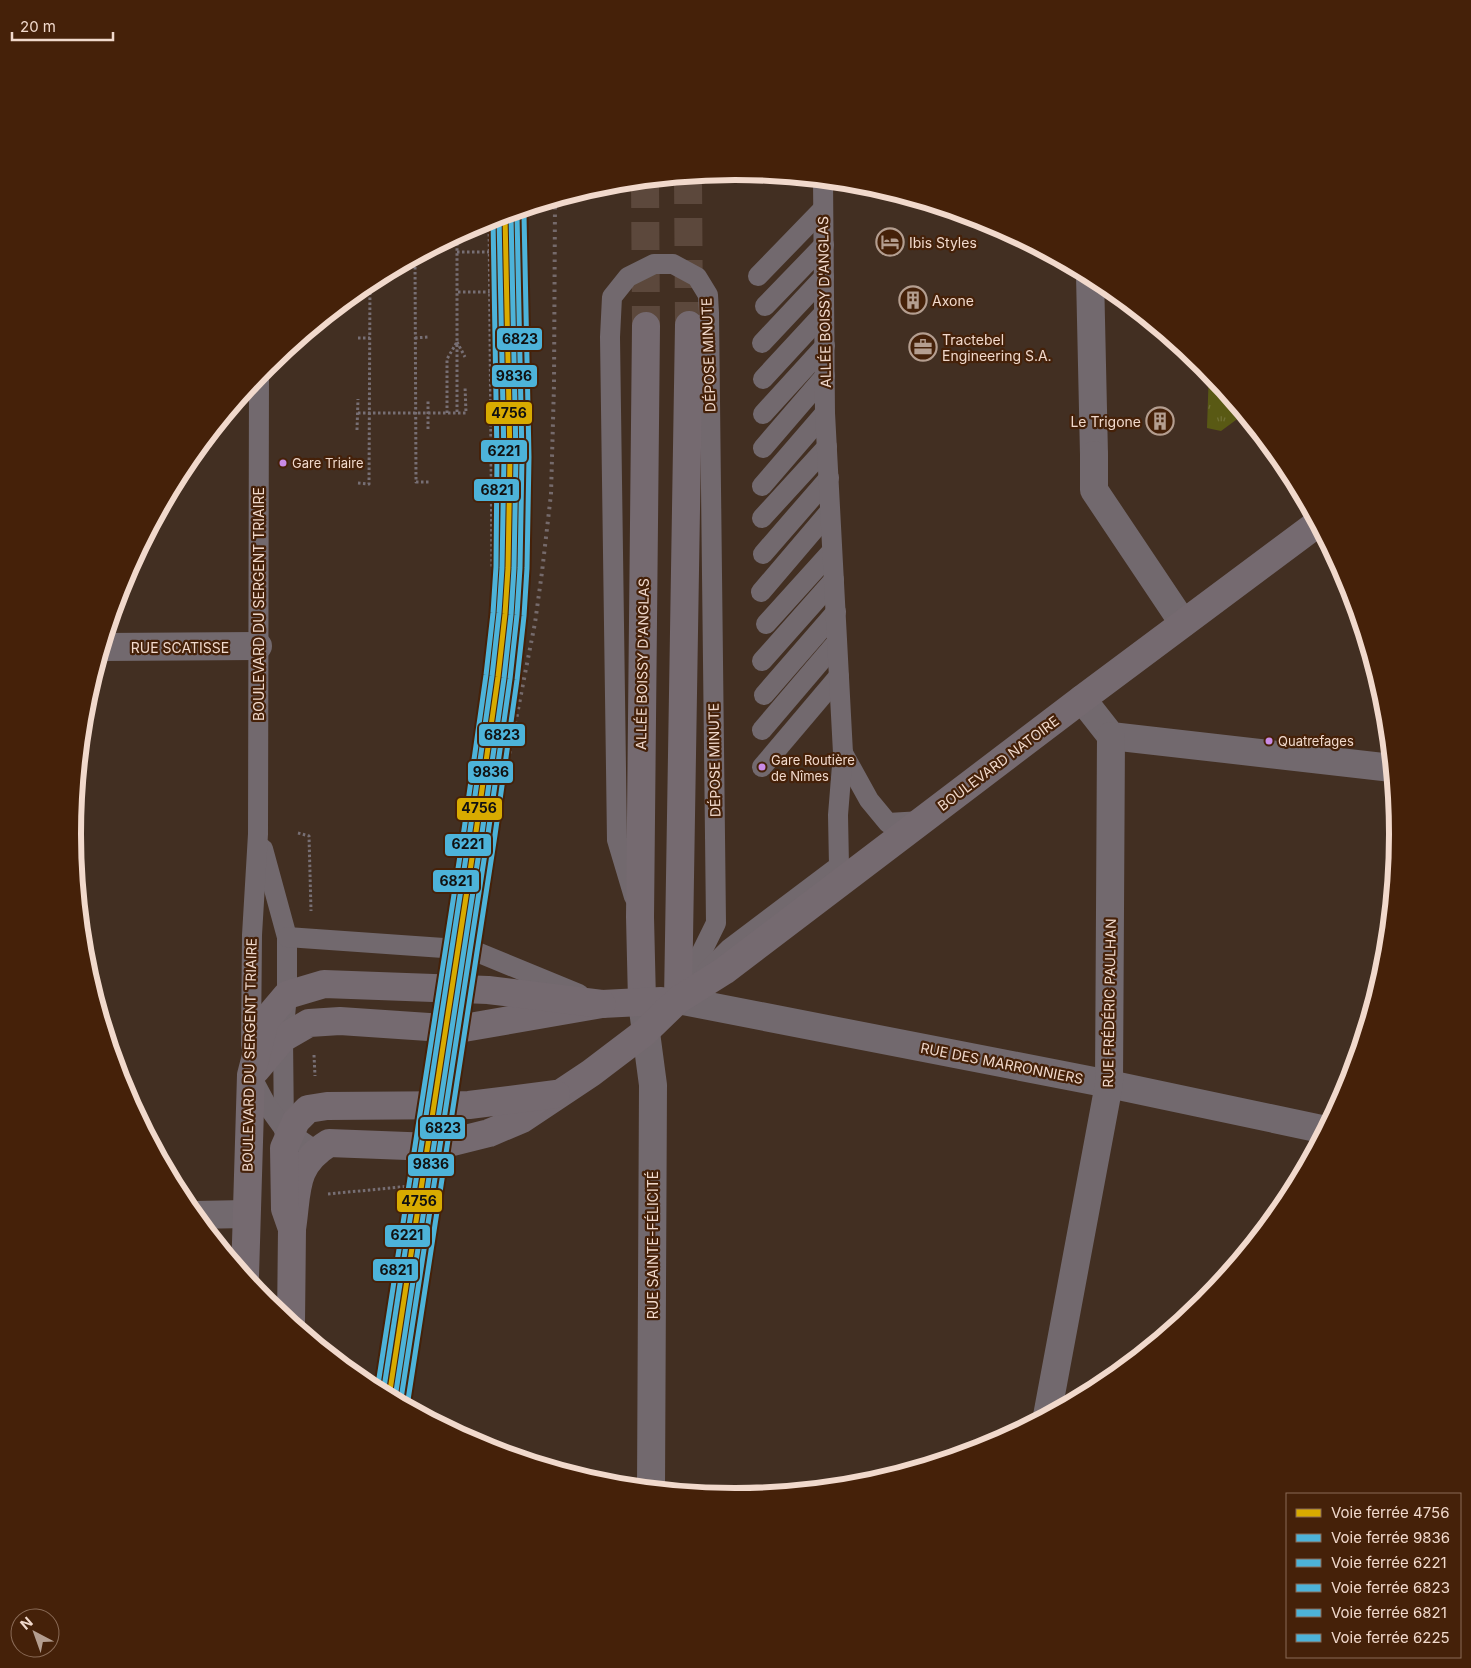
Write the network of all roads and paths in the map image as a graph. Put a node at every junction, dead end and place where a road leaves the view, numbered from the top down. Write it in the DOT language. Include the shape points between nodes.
graph roads {
  1 [pos="823,185"];
  2 [pos="823,209"];
  3 [pos="489,228"];
  4 [pos="457,242"];
  5 [pos="824,244"];
  6 [pos="457,252"];
  7 [pos="490,252"];
  8 [pos="414,264"];
  9 [pos="758,276"];
  10 [pos="824,278"];
  11 [pos="1090,284"];
  12 [pos="370,291"];
  13 [pos="458,292"];
  14 [pos="490,292"];
  15 [pos="765,306"];
  16 [pos="824,313"];
  17 [pos="689,325"];
  18 [pos="646,326"];
  19 [pos="428,337"];
  20 [pos="358,338"];
  21 [pos="370,338"];
  22 [pos="415,338"];
  23 [pos="457,342"];
  24 [pos="762,343"];
  25 [pos="825,346"];
  26 [pos="466,357"];
  27 [pos="825,376"];
  28 [pos="763,379"];
  29 [pos="259,386"];
  30 [pos="465,386"];
  31 [pos="358,399"];
  32 [pos="428,399"];
  33 [pos="457,412"];
  34 [pos="358,413"];
  35 [pos="428,413"];
  36 [pos="447,413"];
  37 [pos="825,413"];
  38 [pos="763,414"];
  39 [pos="428,429"];
  40 [pos="357,430"];
  41 [pos="827,447"];
  42 [pos="764,448"];
  43 [pos="829,478"];
  44 [pos="429,482"];
  45 [pos="358,483"];
  46 [pos="762,486"];
  47 [pos="830,510"];
  48 [pos="762,518"];
  49 [pos="1313,527"];
  50 [pos="832,551"];
  51 [pos="763,554"];
  52 [pos="492,569"];
  53 [pos="834,580"];
  54 [pos="761,592"];
  55 [pos="836,612"];
  56 [pos="1183,623"];
  57 [pos="766,624"];
  58 [pos="837,642"];
  59 [pos="258,646"];
  60 [pos="109,647"];
  61 [pos="762,661"];
  62 [pos="839,676"];
  63 [pos="764,695"];
  64 [pos="1082,699"];
  65 [pos="762,730"];
  66 [pos="1111,736"];
  67 [pos="843,753"];
  68 [pos="762,767"];
  69 [pos="1386,767"];
  70 [pos="922,820"];
  71 [pos="298,833"];
  72 [pos="258,834"];
  73 [pos="839,866"];
  74 [pos="640,917"];
  75 [pos="287,937"];
  76 [pos="312,938"];
  77 [pos="287,995"];
  78 [pos="678,1000"];
  79 [pos="642,1001"];
  80 [pos="602,1004"];
  81 [pos="645,1032"];
  82 [pos="282,1038"];
  83 [pos="251,1075"];
  84 [pos="1109,1084"];
  85 [pos="560,1093"];
  86 [pos="288,1129"];
  87 [pos="1319,1129"];
  88 [pos="316,1151"];
  89 [pos="432,1184"];
  90 [pos="246,1214"];
  91 [pos="204,1215"];
  92 [pos="292,1229"];
  93 [pos="245,1266"];
  94 [pos="291,1314"];
  95 [pos="405,1399"];
  96 [pos="1048,1409"];
  97 [pos="651,1483"];
  1 -- 2 [label="lane, ALLÉE BOISSY D'ANGLAS"];
  2 -- 5 [label="lane, ALLÉE BOISSY D'ANGLAS"];
  2 -- 9 [label="lane"];
  3 -- 52 [label="path"];
  4 -- 6 [label="path"];
  5 -- 10 [label="lane, ALLÉE BOISSY D'ANGLAS"];
  5 -- 15 [label="lane"];
  6 -- 7 [label="path"];
  6 -- 13 [label="path"];
  8 -- 22 [label="path"];
  10 -- 16 [label="lane, ALLÉE BOISSY D'ANGLAS"];
  10 -- 24 [label="lane"];
  11 -- 56 [label="street" via="1094,490"];
  12 -- 21 [label="path"];
  13 -- 14 [label="path"];
  13 -- 23 [label="path"];
  16 -- 25 [label="lane, ALLÉE BOISSY D'ANGLAS"];
  16 -- 28 [label="lane"];
  17 -- 78 [label="main road"];
  18 -- 74 [label="main road, ALLÉE BOISSY D'ANGLAS"];
  19 -- 22 [label="path"];
  20 -- 21 [label="path"];
  21 -- 45 [label="path" via="369,484"];
  22 -- 44 [label="path" via="416,482"];
  23 -- 26 [label="path"];
  23 -- 33 [label="path"];
  23 -- 36 [label="path" via="447,359"];
  25 -- 27 [label="lane, ALLÉE BOISSY D'ANGLAS"];
  25 -- 38 [label="lane"];
  27 -- 37 [label="lane, ALLÉE BOISSY D'ANGLAS"];
  27 -- 42 [label="lane"];
  29 -- 59 [label="lane, BOULEVARD DU SERGENT TRIAIRE"];
  30 -- 33 [label="path" via="466,413"];
  31 -- 34 [label="path"];
  32 -- 35 [label="path"];
  33 -- 36 [label="path"];
  34 -- 35 [label="path"];
  34 -- 40 [label="path"];
  35 -- 36 [label="path"];
  35 -- 39 [label="path"];
  37 -- 41 [label="lane, ALLÉE BOISSY D'ANGLAS"];
  37 -- 46 [label="lane"];
  41 -- 43 [label="lane, ALLÉE BOISSY D'ANGLAS"];
  41 -- 48 [label="lane"];
  43 -- 47 [label="lane, ALLÉE BOISSY D'ANGLAS"];
  43 -- 51 [label="lane"];
  47 -- 50 [label="lane, ALLÉE BOISSY D'ANGLAS"];
  47 -- 54 [label="lane"];
  49 -- 56 [label="main road, BOULEVARD NATOIRE"];
  50 -- 53 [label="lane, ALLÉE BOISSY D'ANGLAS"];
  50 -- 57 [label="lane"];
  53 -- 55 [label="lane, ALLÉE BOISSY D'ANGLAS"];
  53 -- 61 [label="lane"];
  55 -- 58 [label="lane, ALLÉE BOISSY D'ANGLAS"];
  55 -- 63 [label="lane"];
  56 -- 64 [label="main road, BOULEVARD NATOIRE"];
  58 -- 62 [label="lane, ALLÉE BOISSY D'ANGLAS"];
  58 -- 65 [label="lane"];
  59 -- 60 [label="street, RUE SCATISSE"];
  59 -- 72 [label="lane, BOULEVARD DU SERGENT TRIAIRE"];
  62 -- 67 [label="lane, ALLÉE BOISSY D'ANGLAS"];
  62 -- 68 [label="lane"];
  64 -- 66 [label="street"];
  64 -- 70 [label="main road, BOULEVARD NATOIRE"];
  66 -- 69 [label="street"];
  66 -- 84 [label="street, RUE FRÉDÉRIC PAULHAN"];
  67 -- 70 [label="lane, ALLÉE BOISSY D'ANGLAS" via="868,800 888,823"];
  67 -- 73 [label="lane, ALLÉE BOISSY D'ANGLAS" via="838,816"];
  70 -- 78 [label="main road, BOULEVARD NATOIRE" via="724,971"];
  71 -- 76 [label="path" via="309,836"];
  72 -- 75 [label="lane, BOULEVARD DU SERGENT TRIAIRE"];
  72 -- 83 [label="lane, BOULEVARD DU SERGENT TRIAIRE" via="252,935"];
  73 -- 78 [label="lane, BOULEVARD NATOIRE" via="729,949"];
  74 -- 78 [label="lane, DÉPOSE MINUTE" via="618,840 612,297 628,277 654,264 674,264 697,277 708,295 716,923"];
  74 -- 79 [label="main road, ALLÉE BOISSY D'ANGLAS"];
  75 -- 76 [label="lane"];
  75 -- 77 [label="lane, BOULEVARD DU SERGENT TRIAIRE"];
  76 -- 80 [label="lane" via="472,950"];
  77 -- 80 [label="main road" via="324,984 488,990"];
  77 -- 82 [label="lane, BOULEVARD DU SERGENT TRIAIRE"];
  77 -- 83 [label="main road" via="265,1021"];
  78 -- 79 [label="main road"];
  78 -- 81 [label="main road, BOULEVARD NATOIRE"];
  78 -- 84 [label="street, RUE DES MARRONNIERS"];
  79 -- 80 [label="main road"];
  79 -- 81 [label="street, RUE SAINTE-FÉLICITÉ"];
  80 -- 82 [label="main road" via="458,1028 309,1023"];
  81 -- 85 [label="main road, BOULEVARD NATOIRE"];
  81 -- 97 [label="street, RUE SAINTE-FÉLICITÉ" via="653,1085"];
  82 -- 83 [label="main road"];
  82 -- 86 [label="lane, BOULEVARD DU SERGENT TRIAIRE"];
  83 -- 86 [label="lane" via="266,1104"];
  83 -- 90 [label="main road, BOULEVARD DU SERGENT TRIAIRE"];
  84 -- 87 [label="street, RUE DES MARRONNIERS"];
  84 -- 96 [label="street, RUE FRÉDÉRIC PAULHAN"];
  85 -- 86 [label="main road, BOULEVARD NATOIRE" via="469,1105 327,1106 308,1109"];
  85 -- 88 [label="main road" via="522,1119 439,1146 329,1144"];
  86 -- 88 [label="lane"];
  86 -- 92 [label="main road, BOULEVARD DU SERGENT TRIAIRE" via="285,1210"];
  88 -- 92 [label="main road" via="299,1175"];
  89 -- 95 [label="path"];
  90 -- 91 [label="street"];
  90 -- 93 [label="main road, BOULEVARD DU SERGENT TRIAIRE"];
  92 -- 94 [label="main road, BOULEVARD DU SERGENT TRIAIRE"];
}
